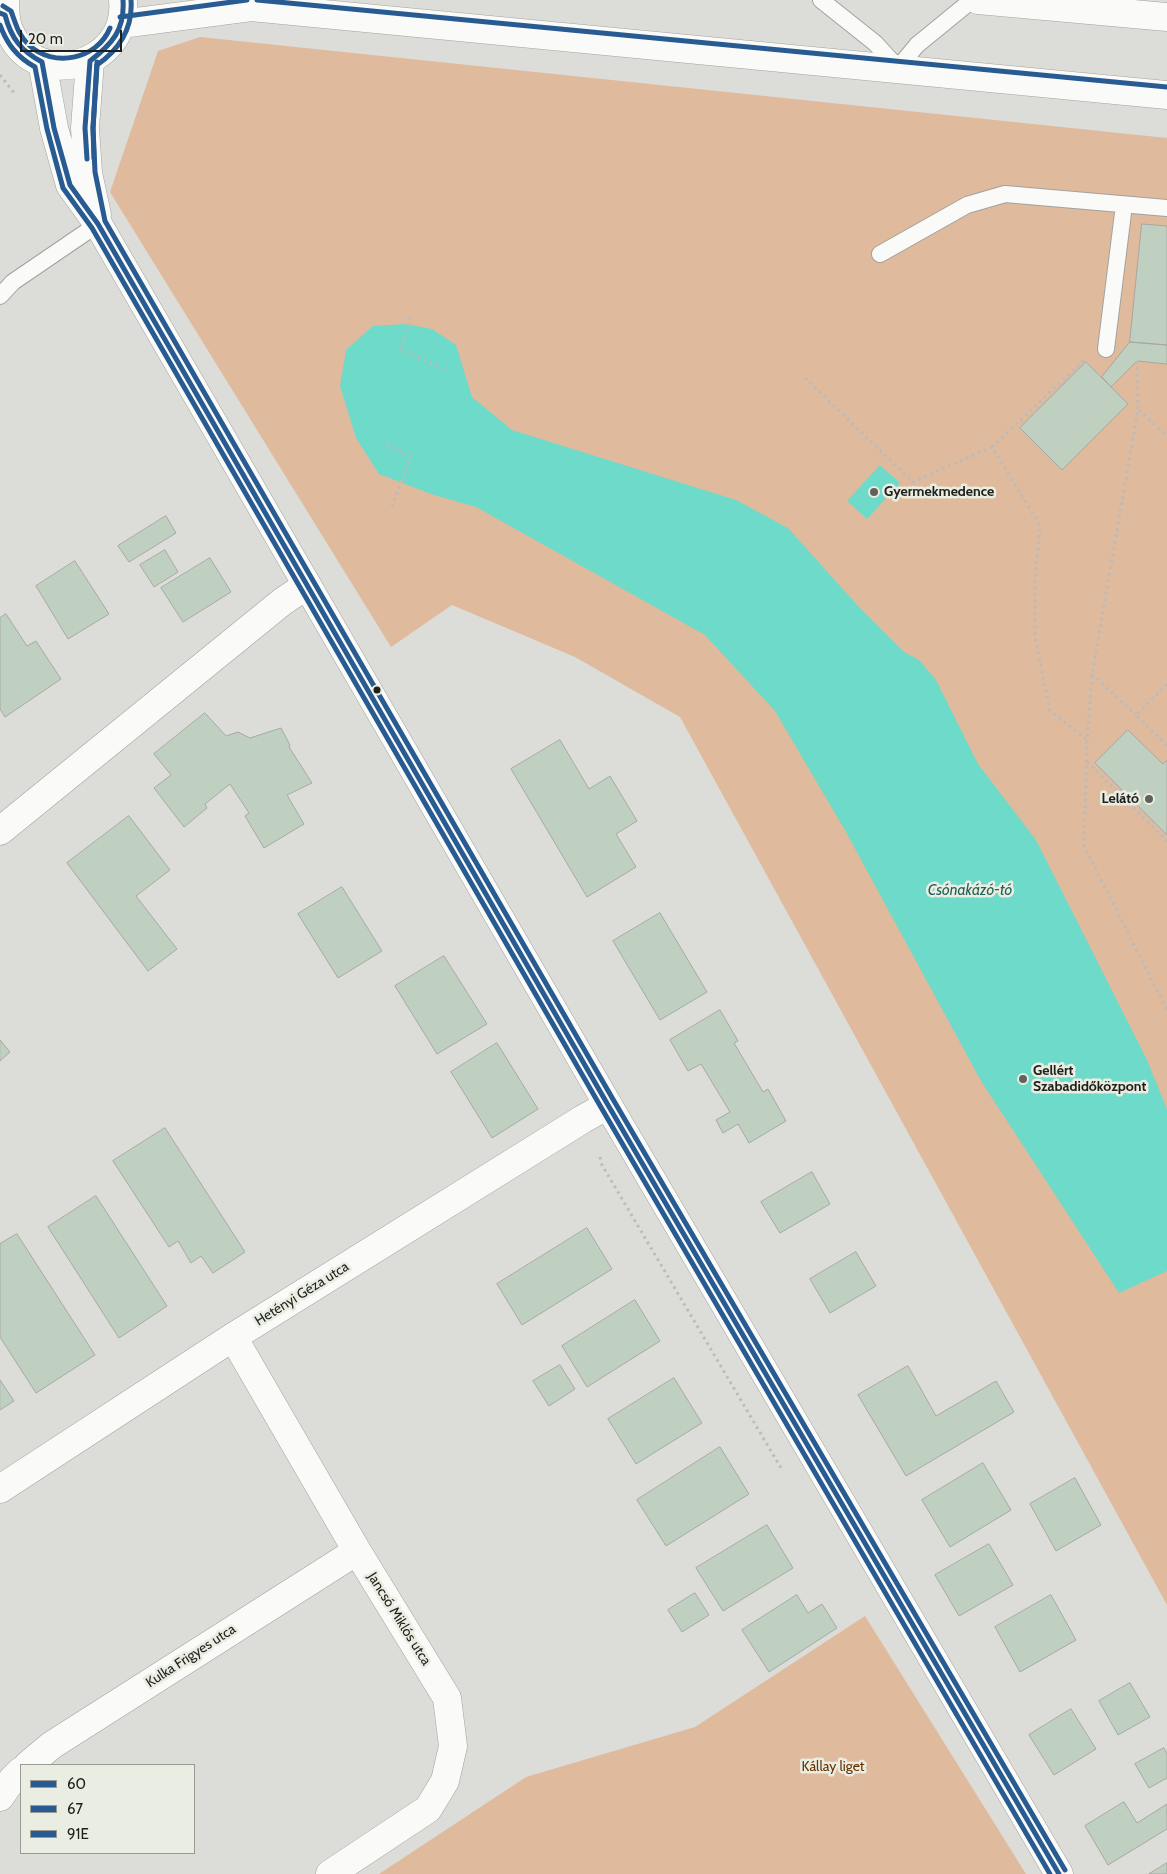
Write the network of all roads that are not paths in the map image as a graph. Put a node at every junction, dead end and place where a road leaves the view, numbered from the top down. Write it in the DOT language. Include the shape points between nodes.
graph roads {
  1 [pos="821,0"];
  2 [pos="972,0"];
  3 [pos="978,0"];
  4 [pos="242,3"];
  5 [pos="3,10"];
  6 [pos="122,12"];
  7 [pos="1167,17"];
  8 [pos="90,61"];
  9 [pos="42,62"];
  10 [pos="898,68"];
  11 [pos="1167,95"];
  12 [pos="1124,204"];
  13 [pos="1167,208"];
  14 [pos="98,224"];
  15 [pos="880,254"];
  16 [pos="0,296"];
  17 [pos="1106,350"];
  18 [pos="307,585"];
  19 [pos="0,831"];
  20 [pos="608,1105"];
  21 [pos="232,1338"];
  22 [pos="0,1489"];
  23 [pos="356,1551"];
  24 [pos="29,1764"];
  25 [pos="20,1772"];
  26 [pos="0,1797"];
  27 [pos="330,1874"];
  28 [pos="1059,1874"];
  1 -- 10 [label="lane" via="875,43"];
  2 -- 10 [label="lane" via="917,45"];
  3 -- 7 [label="street"];
  4 -- 6 [label="street"];
  4 -- 10 [label="street"];
  5 -- 9 [label="street" via="17,44"];
  6 -- 8 [label="street" via="109,46"];
  8 -- 9 [label="street" via="74,66"];
  8 -- 14 [label="street" via="85,128 88,174"];
  9 -- 14 [label="street" via="54,128 70,185"];
  10 -- 11 [label="street"];
  12 -- 13 [label="lane"];
  12 -- 15 [label="lane" via="1005,194 967,205"];
  12 -- 17 [label="lane"];
  14 -- 16 [label="lane" via="13,282"];
  14 -- 18 [label="street"];
  18 -- 19 [label="street"];
  18 -- 20 [label="street"];
  20 -- 21 [label="street, Hetényi Géza utca"];
  20 -- 28 [label="street"];
  21 -- 22 [label="street, Hetényi Géza utca"];
  21 -- 23 [label="street, Jancsó Miklós utca"];
  23 -- 24 [label="street, Kulka Frigyes utca" via="52,1745"];
  23 -- 27 [label="street, Jancsó Miklós utca" via="447,1698 453,1746 445,1781 428,1809"];
  25 -- 26 [label="street"];
}
